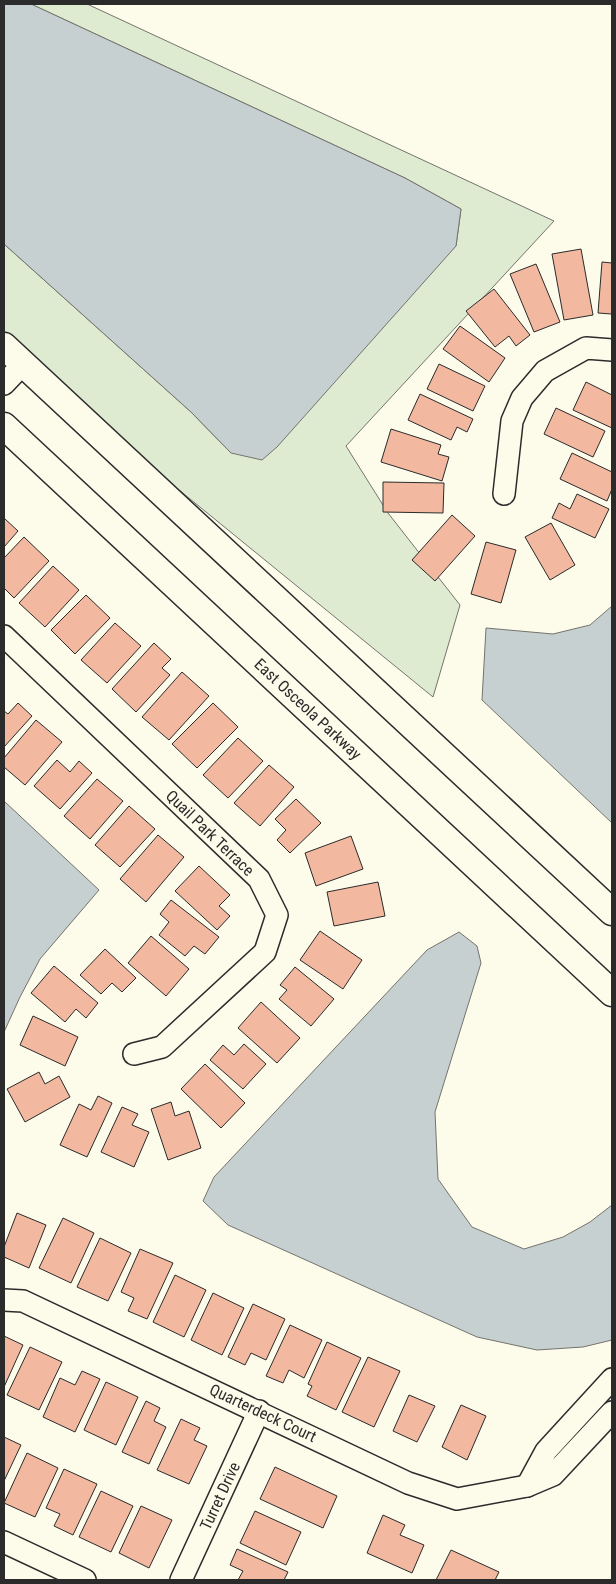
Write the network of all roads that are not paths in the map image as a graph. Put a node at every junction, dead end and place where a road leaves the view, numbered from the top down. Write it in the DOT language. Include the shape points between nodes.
graph roads {
  1 [pos="4,346"];
  2 [pos="612,350"];
  3 [pos="22,364"];
  4 [pos="4,384"];
  5 [pos="4,426"];
  6 [pos="504,494"];
  7 [pos="4,636"];
  8 [pos="612,912"];
  9 [pos="612,993"];
  10 [pos="134,1054"];
  11 [pos="4,1300"];
  12 [pos="612,1379"];
  13 [pos="259,1411"];
  14 [pos="612,1412"];
  15 [pos="527,1486"];
  16 [pos="4,1542"];
  17 [pos="85,1580"];
  18 [pos="181,1580"];
  1 -- 3 [label="main road"];
  2 -- 6 [label="street" via="586,348 546,371 522,398 512,421"];
  3 -- 4 [label="street"];
  3 -- 8 [label="main road"];
  5 -- 9 [label="main road, East Osceola Parkway"];
  7 -- 10 [label="street, Quail Park Terrace" via="259,879 277,915 265,952 162,1048"];
  11 -- 13 [label="street, Quarterdeck Court" via="23,1300"];
  12 -- 15 [label="street" via="546,1451"];
  13 -- 15 [label="street, Quarterdeck Court" via="408,1483 457,1499"];
  13 -- 18 [label="street, Turret Drive"];
  14 -- 15 [label="street, Quarterdeck Court" via="553,1475"];
  16 -- 17 [label="street"];
}
